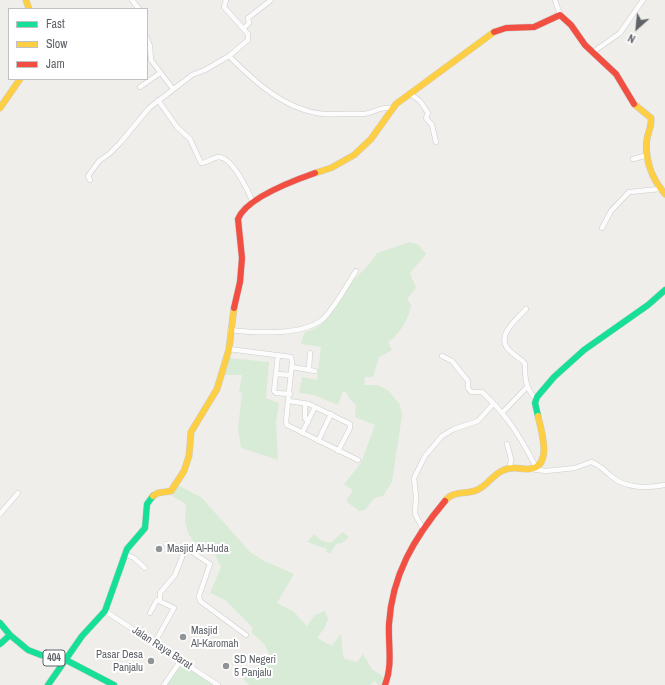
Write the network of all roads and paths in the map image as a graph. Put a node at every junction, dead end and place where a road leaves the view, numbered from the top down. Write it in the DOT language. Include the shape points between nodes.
graph roads {
  1 [pos="132,0"];
  2 [pos="226,0"];
  3 [pos="271,0"];
  4 [pos="556,0"];
  5 [pos="643,0"];
  6 [pos="138,8"];
  7 [pos="560,15"];
  8 [pos="244,28"];
  9 [pos="148,41"];
  10 [pos="593,52"];
  11 [pos="229,56"];
  12 [pos="160,73"];
  13 [pos="19,80"];
  14 [pos="140,87"];
  15 [pos="173,89"];
  16 [pos="410,94"];
  17 [pos="158,100"];
  18 [pos="0,108"];
  19 [pos="392,109"];
  20 [pos="436,142"];
  21 [pos="648,155"];
  22 [pos="633,159"];
  23 [pos="90,180"];
  24 [pos="664,192"];
  25 [pos="253,203"];
  26 [pos="602,228"];
  27 [pos="356,271"];
  28 [pos="665,290"];
  29 [pos="526,309"];
  30 [pos="230,330"];
  31 [pos="229,349"];
  32 [pos="310,353"];
  33 [pos="278,355"];
  34 [pos="442,356"];
  35 [pos="292,367"];
  36 [pos="309,369"];
  37 [pos="315,371"];
  38 [pos="276,374"];
  39 [pos="291,375"];
  40 [pos="527,387"];
  41 [pos="290,394"];
  42 [pos="536,398"];
  43 [pos="289,401"];
  44 [pos="305,403"];
  45 [pos="493,404"];
  46 [pos="315,407"];
  47 [pos="503,412"];
  48 [pos="331,414"];
  49 [pos="308,422"];
  50 [pos="302,434"];
  51 [pos="318,441"];
  52 [pos="507,444"];
  53 [pos="338,451"];
  54 [pos="358,460"];
  55 [pos="510,468"];
  56 [pos="533,468"];
  57 [pos="665,485"];
  58 [pos="18,493"];
  59 [pos="0,514"];
  60 [pos="423,526"];
  61 [pos="166,544"];
  62 [pos="184,552"];
  63 [pos="125,554"];
  64 [pos="145,568"];
  65 [pos="160,600"];
  66 [pos="105,611"];
  67 [pos="150,613"];
  68 [pos="0,623"];
  69 [pos="246,635"];
  70 [pos="10,636"];
  71 [pos="155,642"];
  72 [pos="0,644"];
  73 [pos="66,660"];
  74 [pos="181,660"];
  75 [pos="48,685"];
  76 [pos="114,685"];
  77 [pos="164,685"];
  78 [pos="218,685"];
  79 [pos="385,685"];
  1 -- 6 [label="street"];
  2 -- 8 [label="street" via="224,6"];
  3 -- 8 [label="street" via="248,19 249,23"];
  4 -- 7 [label="street"];
  5 -- 10 [label="street" via="620,33"];
  7 -- 10 [label="street"];
  7 -- 16 [label="street" via="534,27 506,28 494,32"];
  8 -- 11 [label="street" via="249,35 248,40"];
  9 -- 12 [label="street" via="151,60"];
  10 -- 21 [label="street" via="616,74 633,103 651,118 647,140"];
  11 -- 15 [label="street" via="192,75"];
  11 -- 19 [label="street" via="253,79 295,107 333,114 365,114 386,107"];
  12 -- 14 [label="street"];
  12 -- 15 [label="street"];
  13 -- 18 [label="street"];
  15 -- 17 [label="street"];
  16 -- 19 [label="street"];
  16 -- 20 [label="street" via="420,101 428,113 426,118 432,125"];
  17 -- 23 [label="street" via="112,152 92,168 88,176"];
  17 -- 25 [label="street" via="177,128 190,139 201,163 218,157 224,159 243,182"];
  19 -- 25 [label="street" via="370,139 354,155 331,168 285,184"];
  21 -- 22 [label="street"];
  21 -- 24 [label="street" via="655,182"];
  24 -- 26 [label="street" via="629,192 609,213"];
  25 -- 30 [label="street" via="238,219 242,258"];
  27 -- 30 [label="street" via="327,314 312,326 296,330 257,332"];
  28 -- 42 [label="street" via="648,306 615,326 576,357"];
  29 -- 40 [label="street" via="508,329 505,341 508,349 525,364"];
  30 -- 31 [label="street"];
  31 -- 33 [label="street"];
  31 -- 63 [label="street" via="217,389 191,432 189,456 184,471 171,490 156,494 149,500 145,528 128,546"];
  32 -- 36 [label="street"];
  33 -- 35 [label="street" via="291,357"];
  33 -- 38 [label="street"];
  34 -- 45 [label="street" via="454,362 468,381 471,392 481,391"];
  35 -- 36 [label="street"];
  35 -- 39 [label="street"];
  36 -- 37 [label="street"];
  38 -- 39 [label="street"];
  38 -- 41 [label="street" via="275,392"];
  39 -- 41 [label="street"];
  40 -- 42 [label="street"];
  40 -- 47 [label="street"];
  41 -- 43 [label="street"];
  42 -- 56 [label="street" via="544,449 540,461"];
  43 -- 44 [label="street"];
  43 -- 50 [label="street" via="286,423"];
  44 -- 46 [label="street"];
  44 -- 49 [label="street" via="305,418"];
  45 -- 47 [label="street"];
  45 -- 60 [label="street" via="478,421 442,436 425,456 414,478 415,517"];
  46 -- 48 [label="street"];
  46 -- 49 [label="street"];
  47 -- 56 [label="street" via="516,430"];
  48 -- 51 [label="street"];
  48 -- 53 [label="street" via="350,425"];
  49 -- 50 [label="street"];
  50 -- 51 [label="street"];
  51 -- 53 [label="street"];
  52 -- 55 [label="street" via="511,459"];
  53 -- 54 [label="street"];
  55 -- 56 [label="street"];
  55 -- 60 [label="street" via="494,475 477,490 453,494"];
  56 -- 57 [label="street" via="546,471 575,468 591,462 622,484 634,487"];
  58 -- 59 [label="street"];
  60 -- 79 [label="street" via="408,549 398,574 389,623 390,670"];
  61 -- 62 [label="street"];
  62 -- 65 [label="street" via="175,575 160,593"];
  62 -- 69 [label="street" via="189,550 210,564 198,596 200,601"];
  63 -- 64 [label="street"];
  63 -- 66 [label="street"];
  65 -- 67 [label="street" via="156,601"];
  65 -- 71 [label="street" via="174,608"];
  66 -- 71 [label="street, Jalan Raya Barat"];
  66 -- 73 [label="street" via="82,636"];
  68 -- 70 [label="street, 404"];
  70 -- 72 [label="street"];
  70 -- 73 [label="street, 404" via="34,653"];
  71 -- 74 [label="street, Jalan Raya Barat"];
  73 -- 75 [label="street"];
  73 -- 76 [label="street, 404"];
  74 -- 77 [label="street"];
  74 -- 78 [label="street, Jalan Raya Barat"];
}
